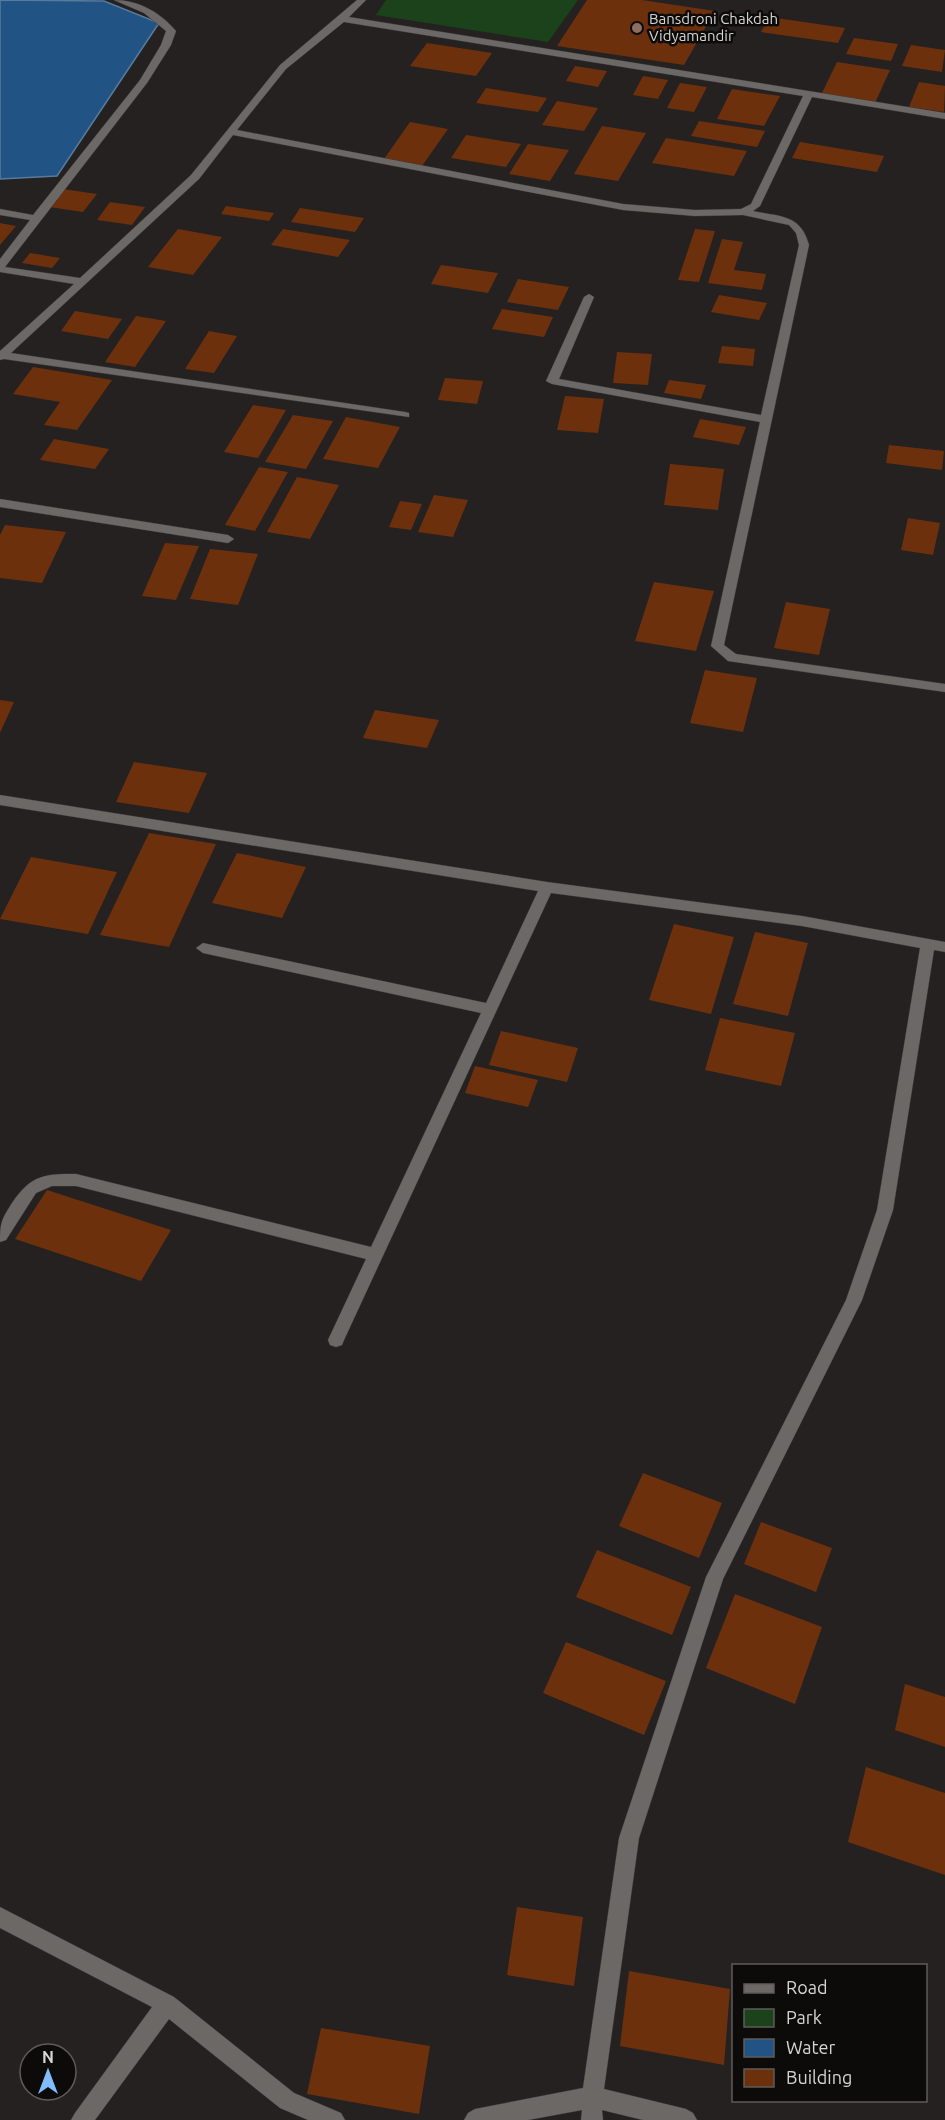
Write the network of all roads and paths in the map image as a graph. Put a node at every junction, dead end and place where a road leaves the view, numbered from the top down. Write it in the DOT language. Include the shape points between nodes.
graph roads {
  1 [pos="118,0"];
  2 [pos="362,0"];
  3 [pos="342,19"];
  4 [pos="808,95"];
  5 [pos="945,116"];
  6 [pos="231,132"];
  7 [pos="0,212"];
  8 [pos="743,212"];
  9 [pos="36,218"];
  10 [pos="0,267"];
  11 [pos="82,282"];
  12 [pos="589,297"];
  13 [pos="1,356"];
  14 [pos="405,415"];
  15 [pos="765,419"];
  16 [pos="0,502"];
  17 [pos="228,539"];
  18 [pos="945,688"];
  19 [pos="0,800"];
  20 [pos="547,887"];
  21 [pos="937,945"];
  22 [pos="203,948"];
  23 [pos="489,1009"];
  24 [pos="0,1235"];
  25 [pos="375,1255"];
  26 [pos="336,1340"];
  27 [pos="0,1917"];
  28 [pos="167,2004"];
  29 [pos="592,2097"];
  30 [pos="82,2120"];
  31 [pos="334,2120"];
  32 [pos="476,2120"];
  33 [pos="592,2120"];
  34 [pos="686,2120"];
  1 -- 9 [label="street" via="141,7 160,19 171,31 169,38 144,81"];
  2 -- 3 [label="street"];
  3 -- 4 [label="street"];
  3 -- 6 [label="street" via="283,67"];
  4 -- 5 [label="street"];
  4 -- 8 [label="street" via="755,206"];
  6 -- 8 [label="street" via="623,207"];
  6 -- 11 [label="street" via="195,177"];
  7 -- 9 [label="street"];
  8 -- 15 [label="street" via="793,223 804,245"];
  9 -- 10 [label="street"];
  10 -- 11 [label="street"];
  11 -- 13 [label="street"];
  12 -- 15 [label="street" via="552,381"];
  13 -- 14 [label="street"];
  15 -- 18 [label="street" via="717,646 732,658"];
  16 -- 17 [label="street"];
  19 -- 20 [label="street"];
  20 -- 21 [label="street" via="802,921"];
  20 -- 23 [label="street"];
  21 -- 29 [label="street" via="885,1210 854,1300 714,1577 629,1838"];
  22 -- 23 [label="street"];
  23 -- 25 [label="street"];
  24 -- 25 [label="street" via="30,1190 51,1180 76,1180"];
  25 -- 26 [label="street"];
  27 -- 28 [label="street"];
  28 -- 30 [label="street"];
  28 -- 31 [label="street" via="287,2101"];
  29 -- 32 [label="street"];
  29 -- 33 [label="street"];
  29 -- 34 [label="street"];
}
